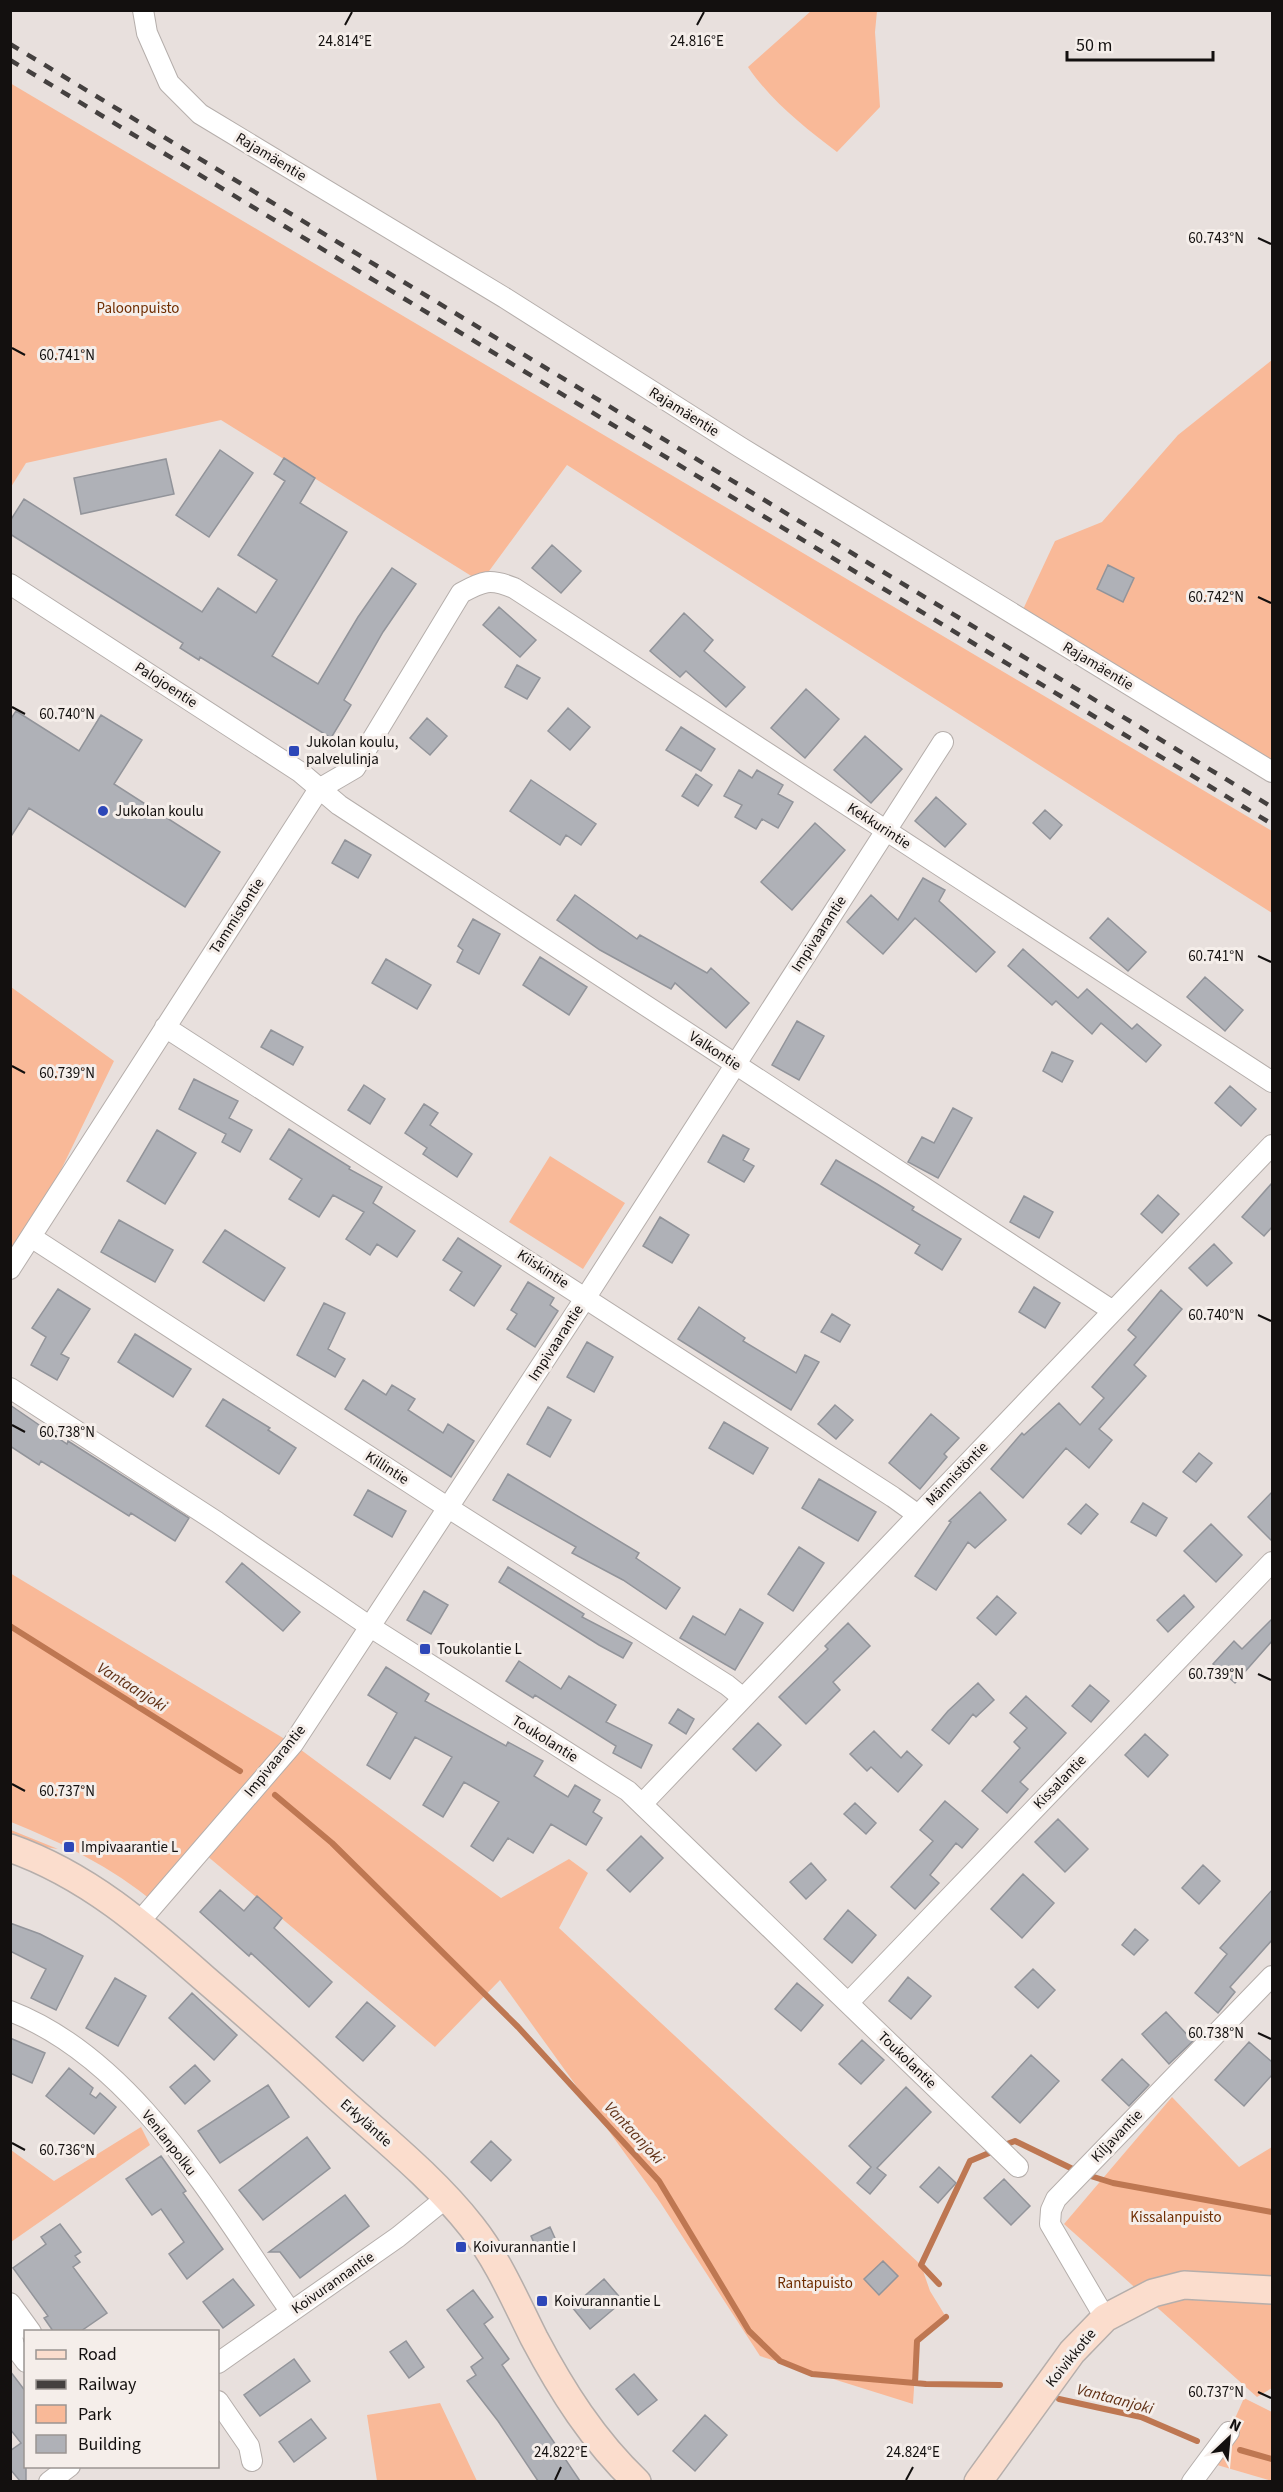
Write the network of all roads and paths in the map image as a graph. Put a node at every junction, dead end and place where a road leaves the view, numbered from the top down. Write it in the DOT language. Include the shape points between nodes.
graph roads {
  1 [pos="143,10"];
  2 [pos="481,582"];
  3 [pos="10,584"];
  4 [pos="944,742"];
  5 [pos="1272,772"];
  6 [pos="319,789"];
  7 [pos="886,831"];
  8 [pos="165,1027"];
  9 [pos="736,1065"];
  10 [pos="1272,1082"];
  11 [pos="1272,1145"];
  12 [pos="31,1237"];
  13 [pos="10,1269"];
  14 [pos="586,1297"];
  15 [pos="1113,1311"];
  16 [pos="10,1388"];
  17 [pos="447,1507"];
  18 [pos="918,1515"];
  19 [pos="1272,1562"];
  20 [pos="369,1626"];
  21 [pos="743,1698"];
  22 [pos="642,1804"];
  23 [pos="10,1848"];
  24 [pos="140,1921"];
  25 [pos="1272,1976"];
  26 [pos="848,2003"];
  27 [pos="10,2011"];
  28 [pos="1018,2167"];
  29 [pos="446,2198"];
  30 [pos="1272,2290"];
  31 [pos="291,2312"];
  32 [pos="20,2317"];
  33 [pos="1105,2318"];
  34 [pos="24,2359"];
  35 [pos="219,2362"];
  36 [pos="219,2402"];
  37 [pos="1229,2432"];
  38 [pos="252,2461"];
  39 [pos="67,2468"];
  40 [pos="49,2481"];
  41 [pos="637,2481"];
  42 [pos="978,2481"];
  43 [pos="1192,2481"];
  1 -- 5 [label="street, Rajamäentie" via="147,33 169,83 200,114"];
  2 -- 6 [label="street, Tammistontie" via="461,593 355,768"];
  2 -- 7 [label="street, Kekkurintie" via="498,581 514,588"];
  3 -- 6 [label="street, Palojoentie" via="300,772"];
  4 -- 7 [label="street, Impivaarantie"];
  6 -- 8 [label="street, Tammistontie"];
  6 -- 9 [label="street, Valkontie"];
  7 -- 9 [label="street, Impivaarantie"];
  7 -- 10 [label="street, Kekkurintie"];
  8 -- 12 [label="street, Tammistontie"];
  8 -- 14 [label="street, Kiiskintie"];
  9 -- 14 [label="street, Impivaarantie"];
  9 -- 15 [label="street, Valkontie"];
  11 -- 15 [label="street, Männistöntie"];
  12 -- 13 [label="street, Tammistontie"];
  12 -- 17 [label="street, Killintie"];
  14 -- 17 [label="street, Impivaarantie"];
  14 -- 18 [label="street, Kiiskintie"];
  15 -- 18 [label="street, Männistöntie"];
  16 -- 20 [label="street, Toukolantie"];
  17 -- 20 [label="street, Impivaarantie"];
  17 -- 21 [label="street, Killintie"];
  18 -- 21 [label="street, Männistöntie"];
  19 -- 26 [label="street, Kissalantie"];
  20 -- 22 [label="street, Toukolantie" via="628,1791"];
  20 -- 24 [label="street, Impivaarantie" via="292,1744"];
  21 -- 22 [label="street, Männistöntie"];
  22 -- 26 [label="street, Toukolantie"];
  23 -- 24 [label="street, Erkyläntie" via="86,1883"];
  24 -- 29 [label="street, Erkyläntie"];
  25 -- 33 [label="street, Kiljavantie" via="1056,2199 1050,2224"];
  26 -- 28 [label="street, Toukolantie"];
  27 -- 31 [label="street, Venlanpolku" via="65,2039 145,2110 174,2145"];
  29 -- 31 [label="street, Koivurannantie"];
  29 -- 41 [label="street, Erkyläntie" via="472,2227 499,2268 562,2388 589,2430"];
  30 -- 33 [label="street, Koivikkotie" via="1184,2285 1153,2294"];
  31 -- 35 [label="street, Koivurannantie"];
  32 -- 34 [label="street" via="11,2331"];
  33 -- 42 [label="street, Koivikkotie" via="1072,2352"];
  36 -- 38 [label="street" via="249,2446"];
  37 -- 43 [label="street"];
  39 -- 40 [label="street"];
}
